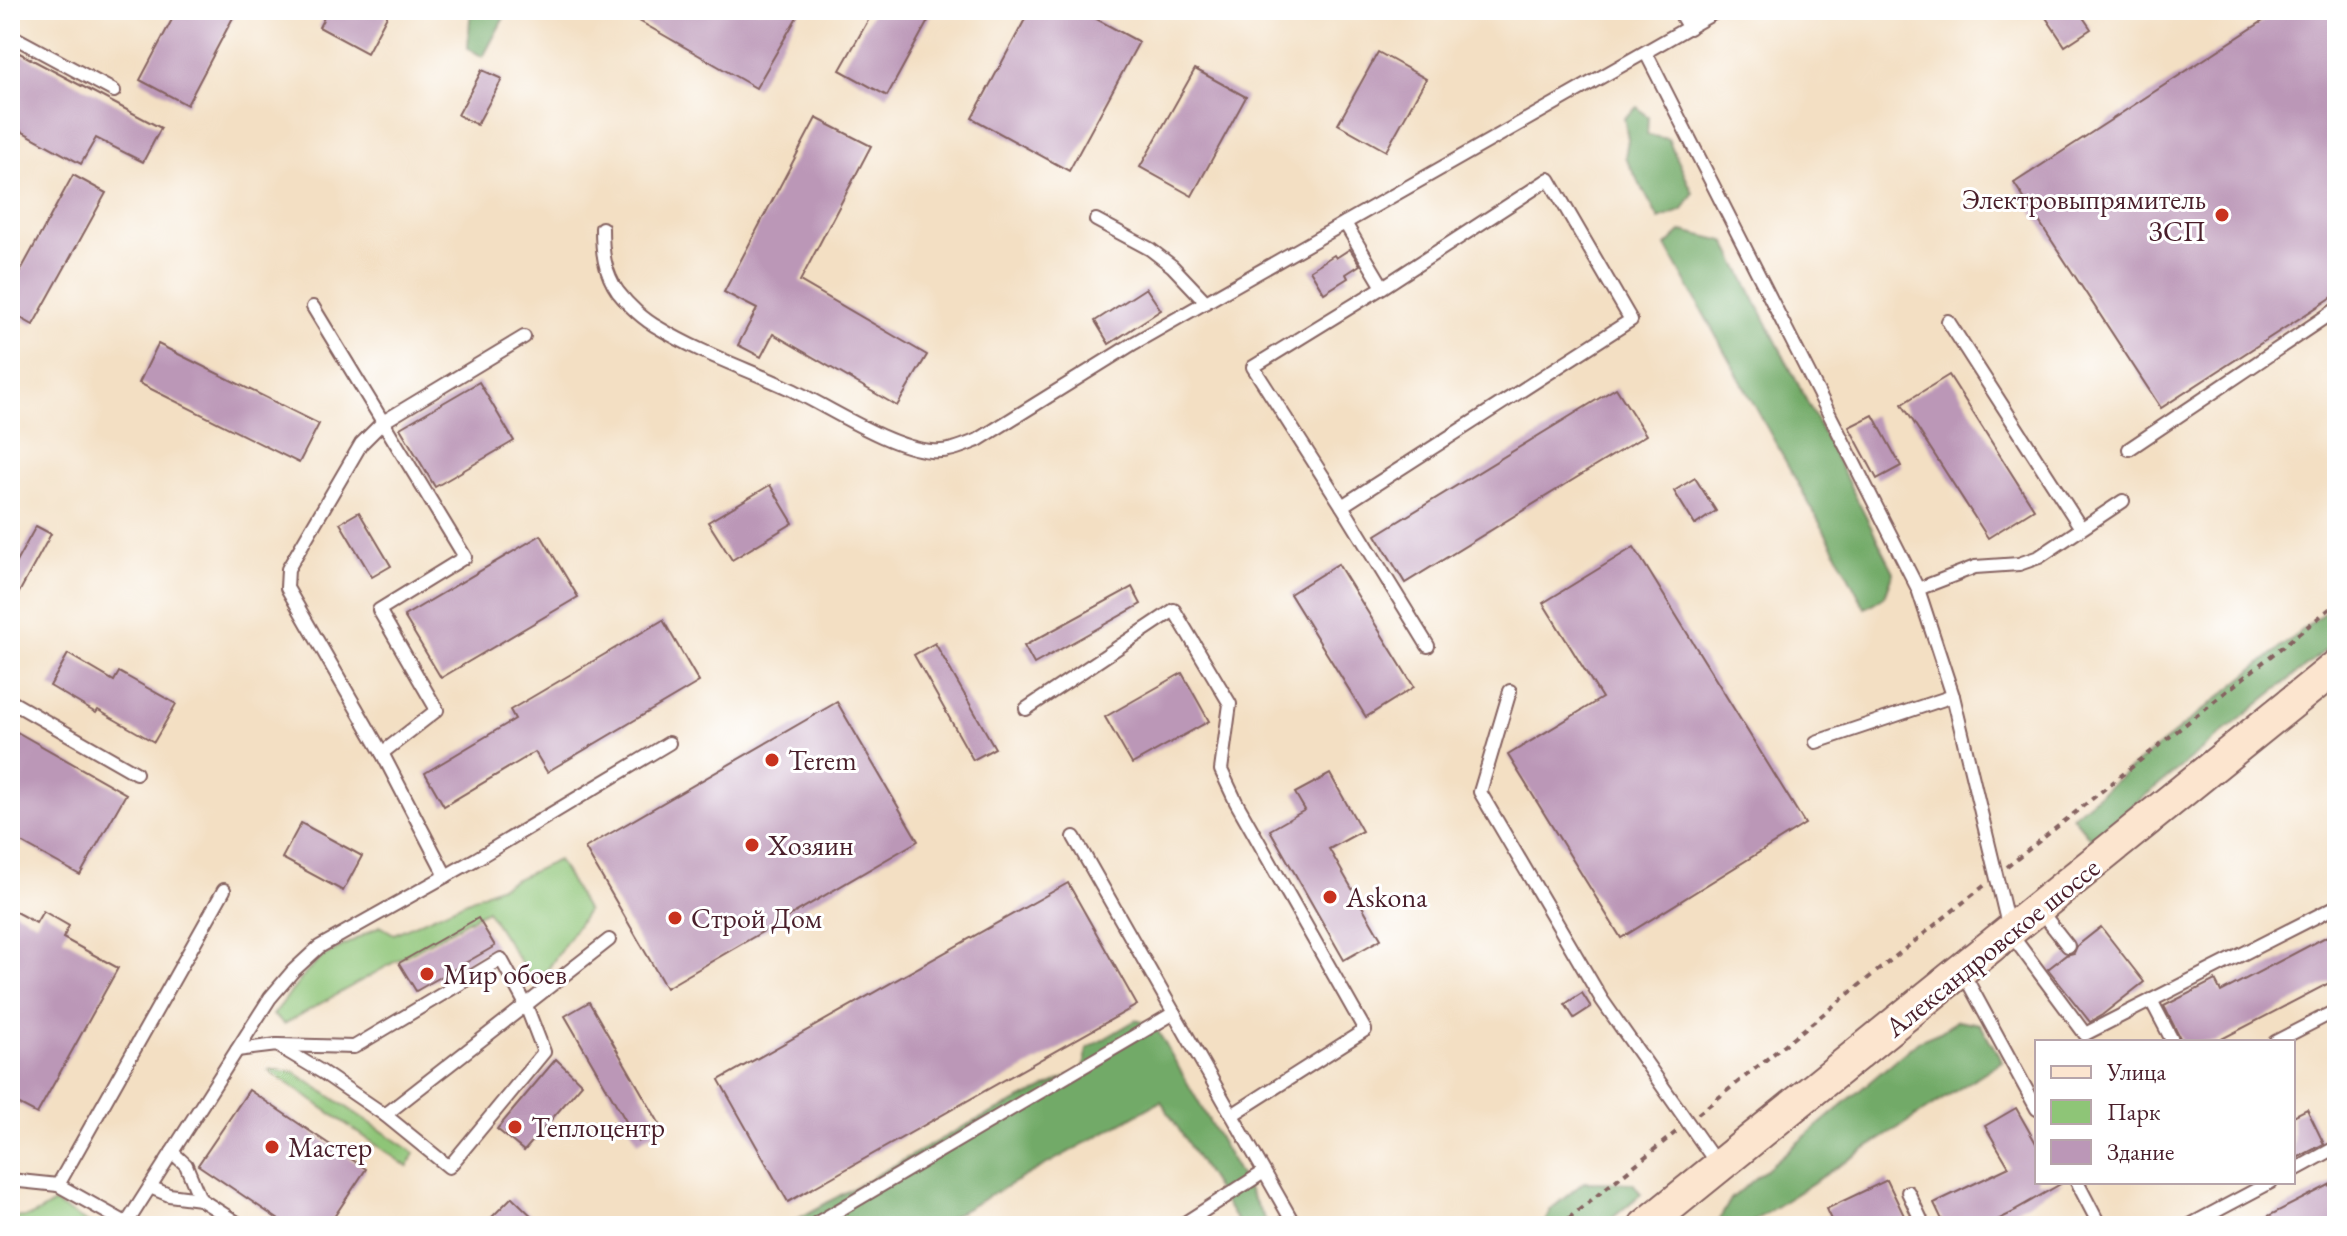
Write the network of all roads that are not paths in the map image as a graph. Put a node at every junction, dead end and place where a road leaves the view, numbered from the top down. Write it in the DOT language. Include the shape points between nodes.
graph roads {
  1 [pos="1678,10"];
  2 [pos="1719,10"];
  3 [pos="1689,28"];
  4 [pos="10,35"];
  5 [pos="1646,53"];
  6 [pos="114,91"];
  7 [pos="1096,220"];
  8 [pos="1345,223"];
  9 [pos="602,228"];
  10 [pos="1383,287"];
  11 [pos="1206,302"];
  12 [pos="313,307"];
  13 [pos="2337,309"];
  14 [pos="1948,321"];
  15 [pos="524,337"];
  16 [pos="383,422"];
  17 [pos="2129,449"];
  18 [pos="2123,501"];
  19 [pos="1342,506"];
  20 [pos="2081,528"];
  21 [pos="1918,589"];
  22 [pos="1428,646"];
  23 [pos="2337,666"];
  24 [pos="1510,691"];
  25 [pos="1953,696"];
  26 [pos="10,701"];
  27 [pos="1026,709"];
  28 [pos="1816,742"];
  29 [pos="669,743"];
  30 [pos="382,753"];
  31 [pos="136,773"];
  32 [pos="1074,837"];
  33 [pos="446,876"];
  34 [pos="224,890"];
  35 [pos="2337,906"];
  36 [pos="2039,909"];
  37 [pos="2010,933"];
  38 [pos="609,940"];
  39 [pos="2068,946"];
  40 [pos="1962,971"];
  41 [pos="2151,1000"];
  42 [pos="525,1003"];
  43 [pos="2337,1010"];
  44 [pos="1174,1013"];
  45 [pos="2172,1040"];
  46 [pos="2279,1040"];
  47 [pos="277,1045"];
  48 [pos="237,1050"];
  49 [pos="2035,1105"];
  50 [pos="385,1115"];
  51 [pos="1232,1115"];
  52 [pos="2337,1147"];
  53 [pos="172,1152"];
  54 [pos="1719,1166"];
  55 [pos="2295,1170"];
  56 [pos="1264,1172"];
  57 [pos="10,1180"];
  58 [pos="2078,1184"];
  59 [pos="2267,1184"];
  60 [pos="58,1185"];
  61 [pos="150,1187"];
  62 [pos="1908,1192"];
  63 [pos="200,1199"];
  64 [pos="1660,1218"];
  65 [pos="126,1225"];
  66 [pos="242,1226"];
  67 [pos="812,1226"];
  68 [pos="1180,1226"];
  69 [pos="1295,1226"];
  70 [pos="1924,1226"];
  71 [pos="2100,1226"];
  72 [pos="2188,1226"];
  1 -- 3 [label="lane"];
  2 -- 3 [label="lane"];
  3 -- 5 [label="lane"];
  4 -- 6 [label="lane"];
  5 -- 8 [label="lane"];
  5 -- 21 [label="lane"];
  7 -- 11 [label="lane" via="1150,249"];
  8 -- 10 [label="lane"];
  8 -- 11 [label="lane"];
  9 -- 11 [label="lane" via="608,274 618,292 655,326 889,439 933,451 978,440"];
  10 -- 19 [label="lane" via="1253,367"];
  10 -- 19 [label="lane" via="1549,179 1631,320"];
  12 -- 16 [label="lane"];
  13 -- 17 [label="lane"];
  14 -- 20 [label="lane"];
  15 -- 16 [label="lane"];
  16 -- 30 [label="lane" via="361,444 317,517 288,569 287,588"];
  16 -- 30 [label="lane" via="465,557 379,610 437,710"];
  18 -- 20 [label="lane"];
  19 -- 22 [label="lane"];
  20 -- 21 [label="lane" via="2039,557 1975,567"];
  21 -- 25 [label="lane"];
  23 -- 36 [label="main road, Александровское шоссе"];
  24 -- 54 [label="lane" via="1480,792 1602,1000"];
  25 -- 28 [label="lane"];
  25 -- 37 [label="lane"];
  26 -- 31 [label="lane"];
  27 -- 51 [label="lane" via="1174,610 1230,704 1221,770 1365,1030"];
  29 -- 33 [label="lane"];
  30 -- 33 [label="lane"];
  32 -- 44 [label="lane"];
  33 -- 48 [label="lane" via="319,947 270,998"];
  34 -- 60 [label="lane"];
  35 -- 41 [label="lane"];
  36 -- 37 [label="main road, Александровское шоссе"];
  36 -- 39 [label="lane"];
  37 -- 40 [label="main road, Александровское шоссе"];
  37 -- 41 [label="lane" via="2085,1034"];
  38 -- 42 [label="lane"];
  40 -- 49 [label="lane"];
  40 -- 54 [label="main road, Александровское шоссе"];
  41 -- 45 [label="lane"];
  42 -- 47 [label="lane" via="501,959 354,1047"];
  42 -- 50 [label="lane"];
  42 -- 50 [label="lane" via="544,1052 449,1167"];
  43 -- 46 [label="lane"];
  44 -- 51 [label="lane"];
  44 -- 67 [label="lane"];
  47 -- 48 [label="lane"];
  47 -- 50 [label="lane"];
  48 -- 53 [label="lane"];
  51 -- 56 [label="lane"];
  52 -- 55 [label="lane"];
  53 -- 61 [label="lane"];
  53 -- 63 [label="lane" via="186,1165"];
  54 -- 64 [label="main road, Александровское шоссе"];
  56 -- 68 [label="lane"];
  56 -- 69 [label="lane"];
  57 -- 60 [label="lane"];
  58 -- 71 [label="lane"];
  59 -- 72 [label="lane"];
  60 -- 65 [label="lane"];
  61 -- 63 [label="lane"];
  61 -- 65 [label="lane"];
  62 -- 70 [label="lane"];
  63 -- 66 [label="lane"];
}
